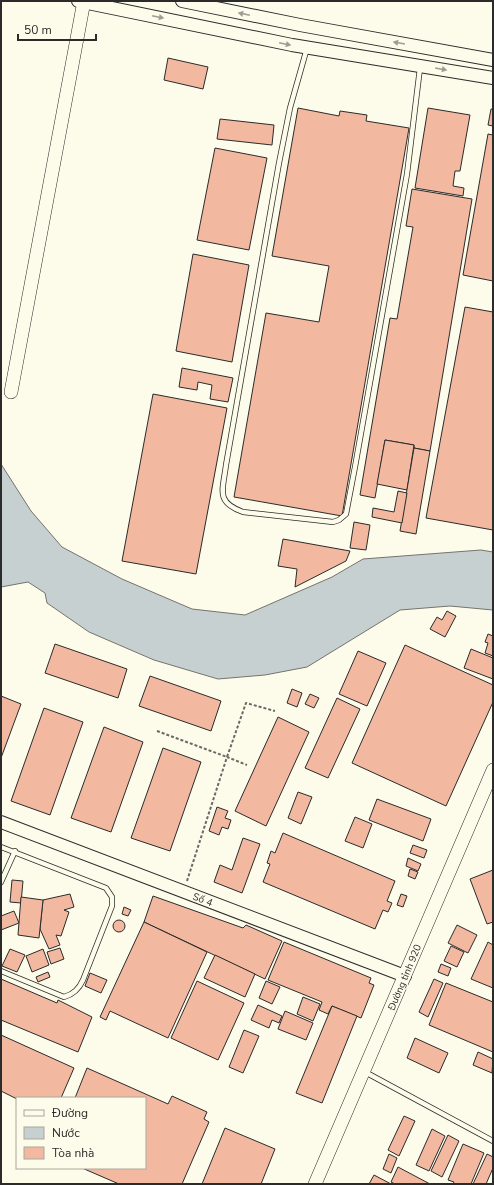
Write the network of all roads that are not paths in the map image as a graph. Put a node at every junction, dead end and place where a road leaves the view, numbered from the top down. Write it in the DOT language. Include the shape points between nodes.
graph roads {
  1 [pos="82,1"];
  2 [pos="182,1"];
  3 [pos="307,48"];
  4 [pos="493,60"];
  5 [pos="420,66"];
  6 [pos="493,78"];
  7 [pos="11,392"];
  8 [pos="493,770"];
  9 [pos="1,822"];
  10 [pos="1,846"];
  11 [pos="15,852"];
  12 [pos="1,882"];
  13 [pos="1,971"];
  14 [pos="405,976"];
  15 [pos="364,1071"];
  16 [pos="493,1140"];
  17 [pos="315,1184"];
  1 -- 3 [label="street, one-way"];
  1 -- 7 [label="main road"];
  4 -- 2 [label="street, one-way"];
  3 -- 5 [label="street"];
  3 -- 5 [label="lane" via="278,163 226,465 223,498 230,508 243,512 333,522 346,514 407,174"];
  5 -- 6 [label="street, one-way"];
  8 -- 14 [label="main road, Đường tỉnh 920"];
  9 -- 14 [label="street, Số 4"];
  10 -- 11 [label="lane"];
  11 -- 12 [label="lane"];
  11 -- 13 [label="lane" via="106,888 112,897 112,906 83,980 79,988 71,994 64,997"];
  14 -- 15 [label="main road, Đường tỉnh 920"];
  15 -- 16 [label="lane"];
  15 -- 17 [label="main road, Đường tỉnh 920"];
}
